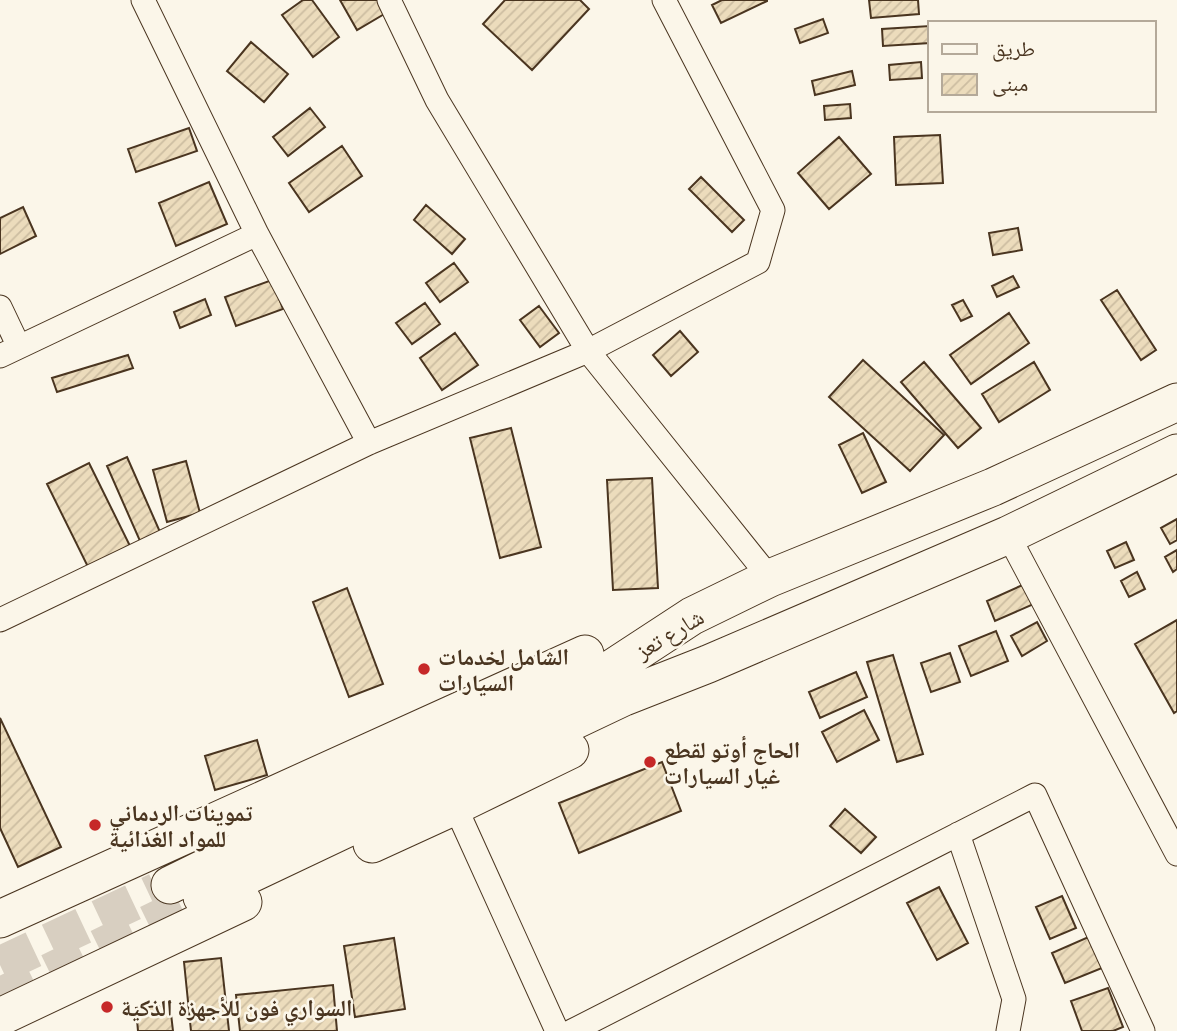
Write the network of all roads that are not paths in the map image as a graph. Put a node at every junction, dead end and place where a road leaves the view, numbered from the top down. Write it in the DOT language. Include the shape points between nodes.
graph roads {
  1 [pos="143,0"];
  2 [pos="389,0"];
  3 [pos="664,0"];
  4 [pos="257,234"];
  5 [pos="0,307"];
  6 [pos="9,351"];
  7 [pos="588,351"];
  8 [pos="1177,402"];
  9 [pos="369,443"];
  10 [pos="1177,453"];
  11 [pos="1008,536"];
  12 [pos="770,578"];
  13 [pos="692,616"];
  14 [pos="0,620"];
  15 [pos="708,664"];
  16 [pos="455,806"];
  17 [pos="958,834"];
  18 [pos="1177,854"];
  19 [pos="0,919"];
  20 [pos="0,1017"];
  21 [pos="0,1024"];
  22 [pos="4,1031"];
  23 [pos="557,1031"];
  24 [pos="572,1031"];
  25 [pos="1008,1031"];
  26 [pos="1143,1031"];
  1 -- 4 [label="street"];
  2 -- 7 [label="street" via="437,100"];
  3 -- 7 [label="street" via="773,210 758,262"];
  4 -- 6 [label="street"];
  4 -- 9 [label="street"];
  5 -- 6 [label="street"];
  7 -- 9 [label="street"];
  7 -- 12 [label="street"];
  8 -- 12 [label="highway, شارع تعز" via="993,487"];
  9 -- 14 [label="street"];
  10 -- 11 [label="highway, شارع تعز"];
  11 -- 15 [label="highway, شارع تعز"];
  11 -- 18 [label="street"];
  12 -- 13 [label="highway, شارع تعز"];
  13 -- 15 [label="highway, شارع تعز" via="614,667 176,896"];
  13 -- 19 [label="highway" via="604,645"];
  15 -- 16 [label="highway" via="635,718"];
  16 -- 20 [label="highway"];
  16 -- 23 [label="street"];
  17 -- 24 [label="street"];
  17 -- 25 [label="street" via="1014,999"];
  17 -- 26 [label="street" via="1035,795"];
  21 -- 22 [label="street"];
}
